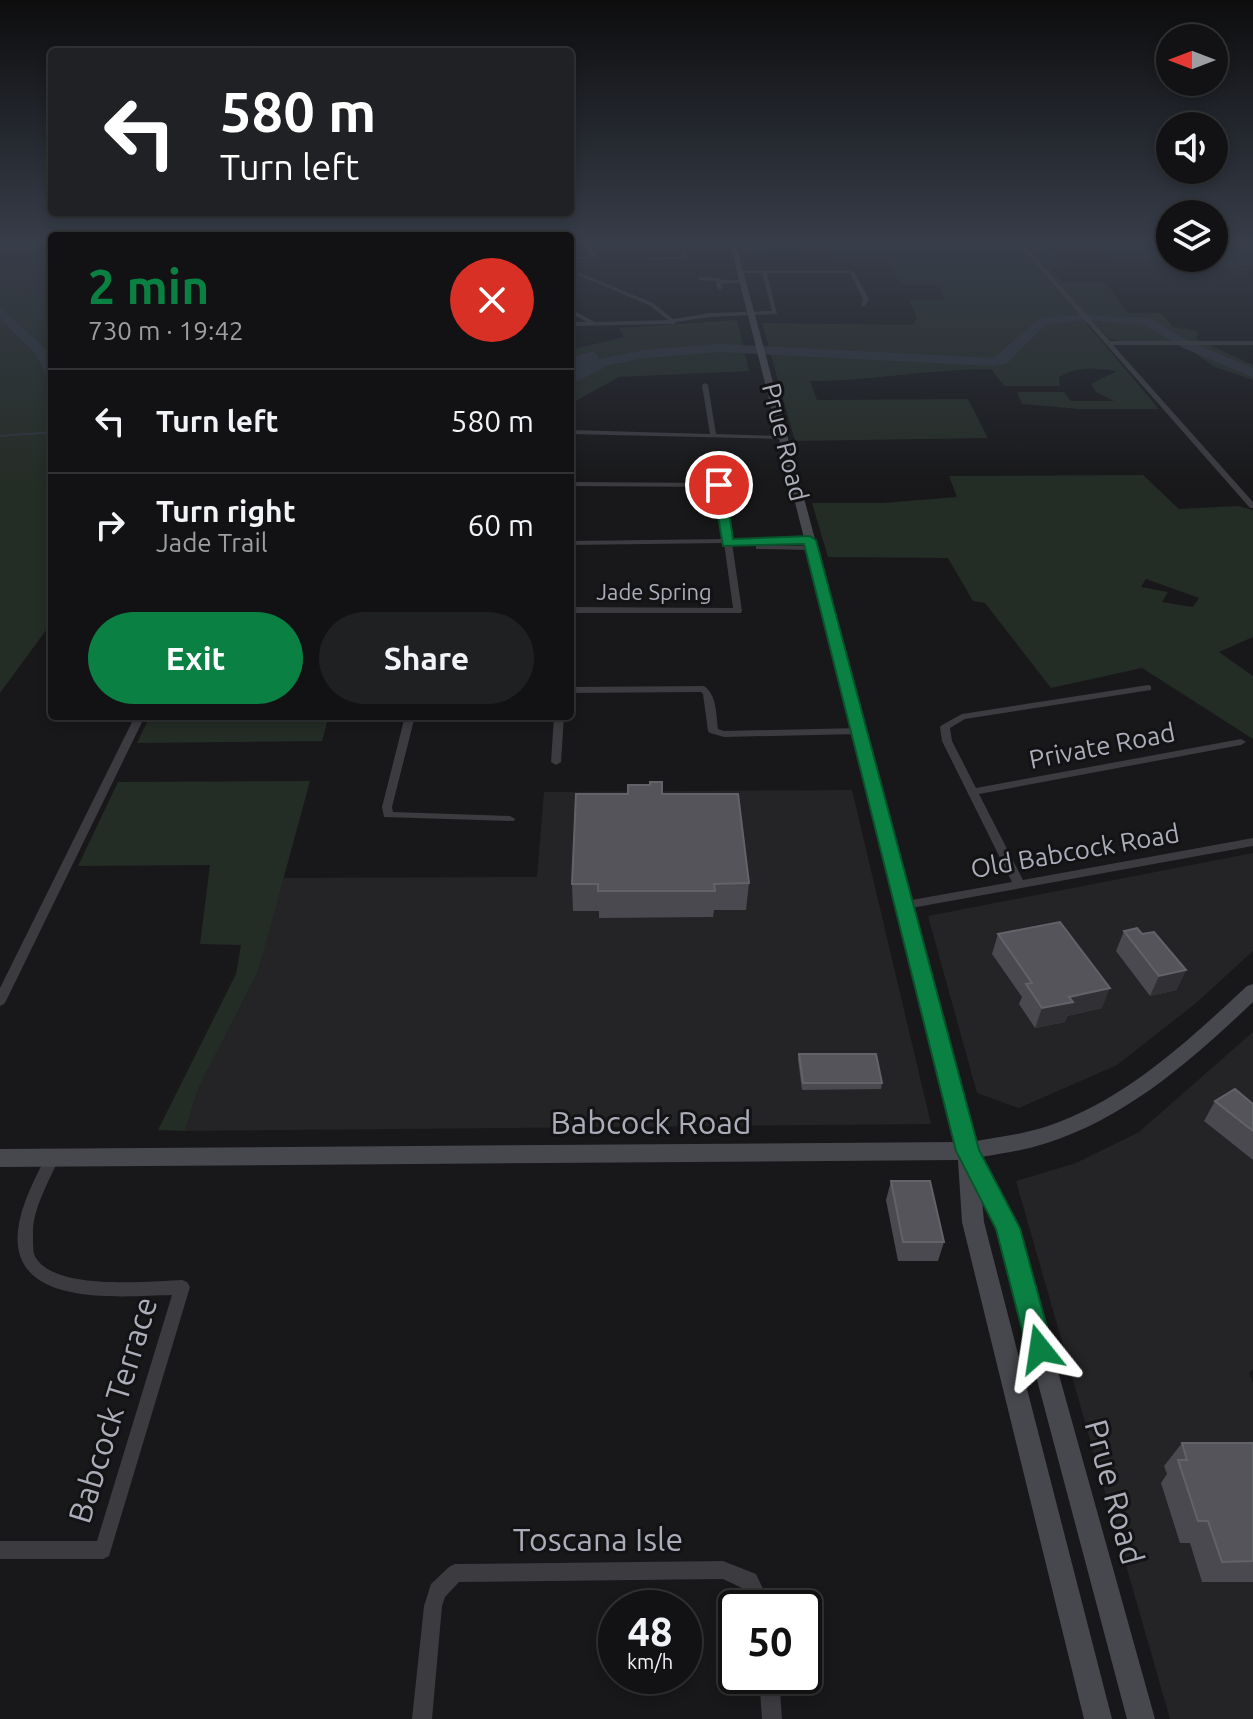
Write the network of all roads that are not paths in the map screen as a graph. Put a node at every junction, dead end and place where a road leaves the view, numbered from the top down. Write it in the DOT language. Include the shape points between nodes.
graph roads {
  1 [pos="754,324"];
  2 [pos="1092,324"];
  3 [pos="1109,343"];
  4 [pos="1253,343"];
  5 [pos="705,385"];
  6 [pos="574,432"];
  7 [pos="713,435"];
  8 [pos="782,435"];
  9 [pos="574,484"];
  10 [pos="1253,506"];
  11 [pos="574,543"];
  12 [pos="727,543"];
  13 [pos="811,544"];
  14 [pos="574,610"];
  15 [pos="1148,688"];
  16 [pos="574,690"];
  17 [pos="138,720"];
  18 [pos="409,720"];
  19 [pos="559,720"];
  20 [pos="859,731"];
  21 [pos="1241,742"];
  22 [pos="556,762"];
  23 [pos="972,792"];
  24 [pos="510,819"];
  25 [pos="1253,842"];
  26 [pos="1019,884"];
  27 [pos="906,905"];
  28 [pos="1253,991"];
  29 [pos="0,1001"];
  30 [pos="968,1151"];
  31 [pos="0,1158"];
  32 [pos="52,1158"];
  33 [pos="0,1550"];
  34 [pos="754,1590"];
  35 [pos="770,1694"];
  36 [pos="422,1719"];
  37 [pos="772,1719"];
  38 [pos="1098,1719"];
  39 [pos="1141,1719"];
  1 -- 8 [label="main road, Prue Road"];
  2 -- 3 [label="street"];
  3 -- 4 [label="street"];
  3 -- 10 [label="street"];
  5 -- 7 [label="street"];
  6 -- 7 [label="street"];
  7 -- 8 [label="street"];
  8 -- 13 [label="main road, Prue Road"];
  9 -- 12 [label="street" via="719,485"];
  11 -- 12 [label="street"];
  12 -- 13 [label="street"];
  12 -- 14 [label="street, Jade Spring" via="738,611"];
  13 -- 20 [label="main road, Prue Road"];
  15 -- 23 [label="street" via="949,722 947,741"];
  16 -- 20 [label="street" via="704,689 713,731 724,734"];
  17 -- 29 [label="street"];
  18 -- 24 [label="street" via="388,815"];
  19 -- 22 [label="street"];
  20 -- 27 [label="main road, Prue Road"];
  21 -- 23 [label="street, Private Road"];
  23 -- 26 [label="street"];
  25 -- 26 [label="street, Old Babcock Road"];
  26 -- 27 [label="street, Old Babcock Road"];
  27 -- 30 [label="main road, Prue Road"];
  28 -- 30 [label="main road, Babcock Road" via="1191,1050 1098,1113 1056,1132"];
  30 -- 32 [label="main road, Babcock Road"];
  30 -- 38 [label="main road, Prue Road" via="973,1222"];
  30 -- 39 [label="main road, Prue Road" via="1007,1228"];
  31 -- 32 [label="main road, Babcock Road"];
  32 -- 33 [label="street, Babcock Terrace" via="24,1236 28,1260 43,1278 77,1288 182,1287 103,1550"];
  34 -- 36 [label="street, Toscana Isle" via="749,1581 723,1570 466,1570 446,1579 433,1606"];
  35 -- 37 [label="street"];
}
